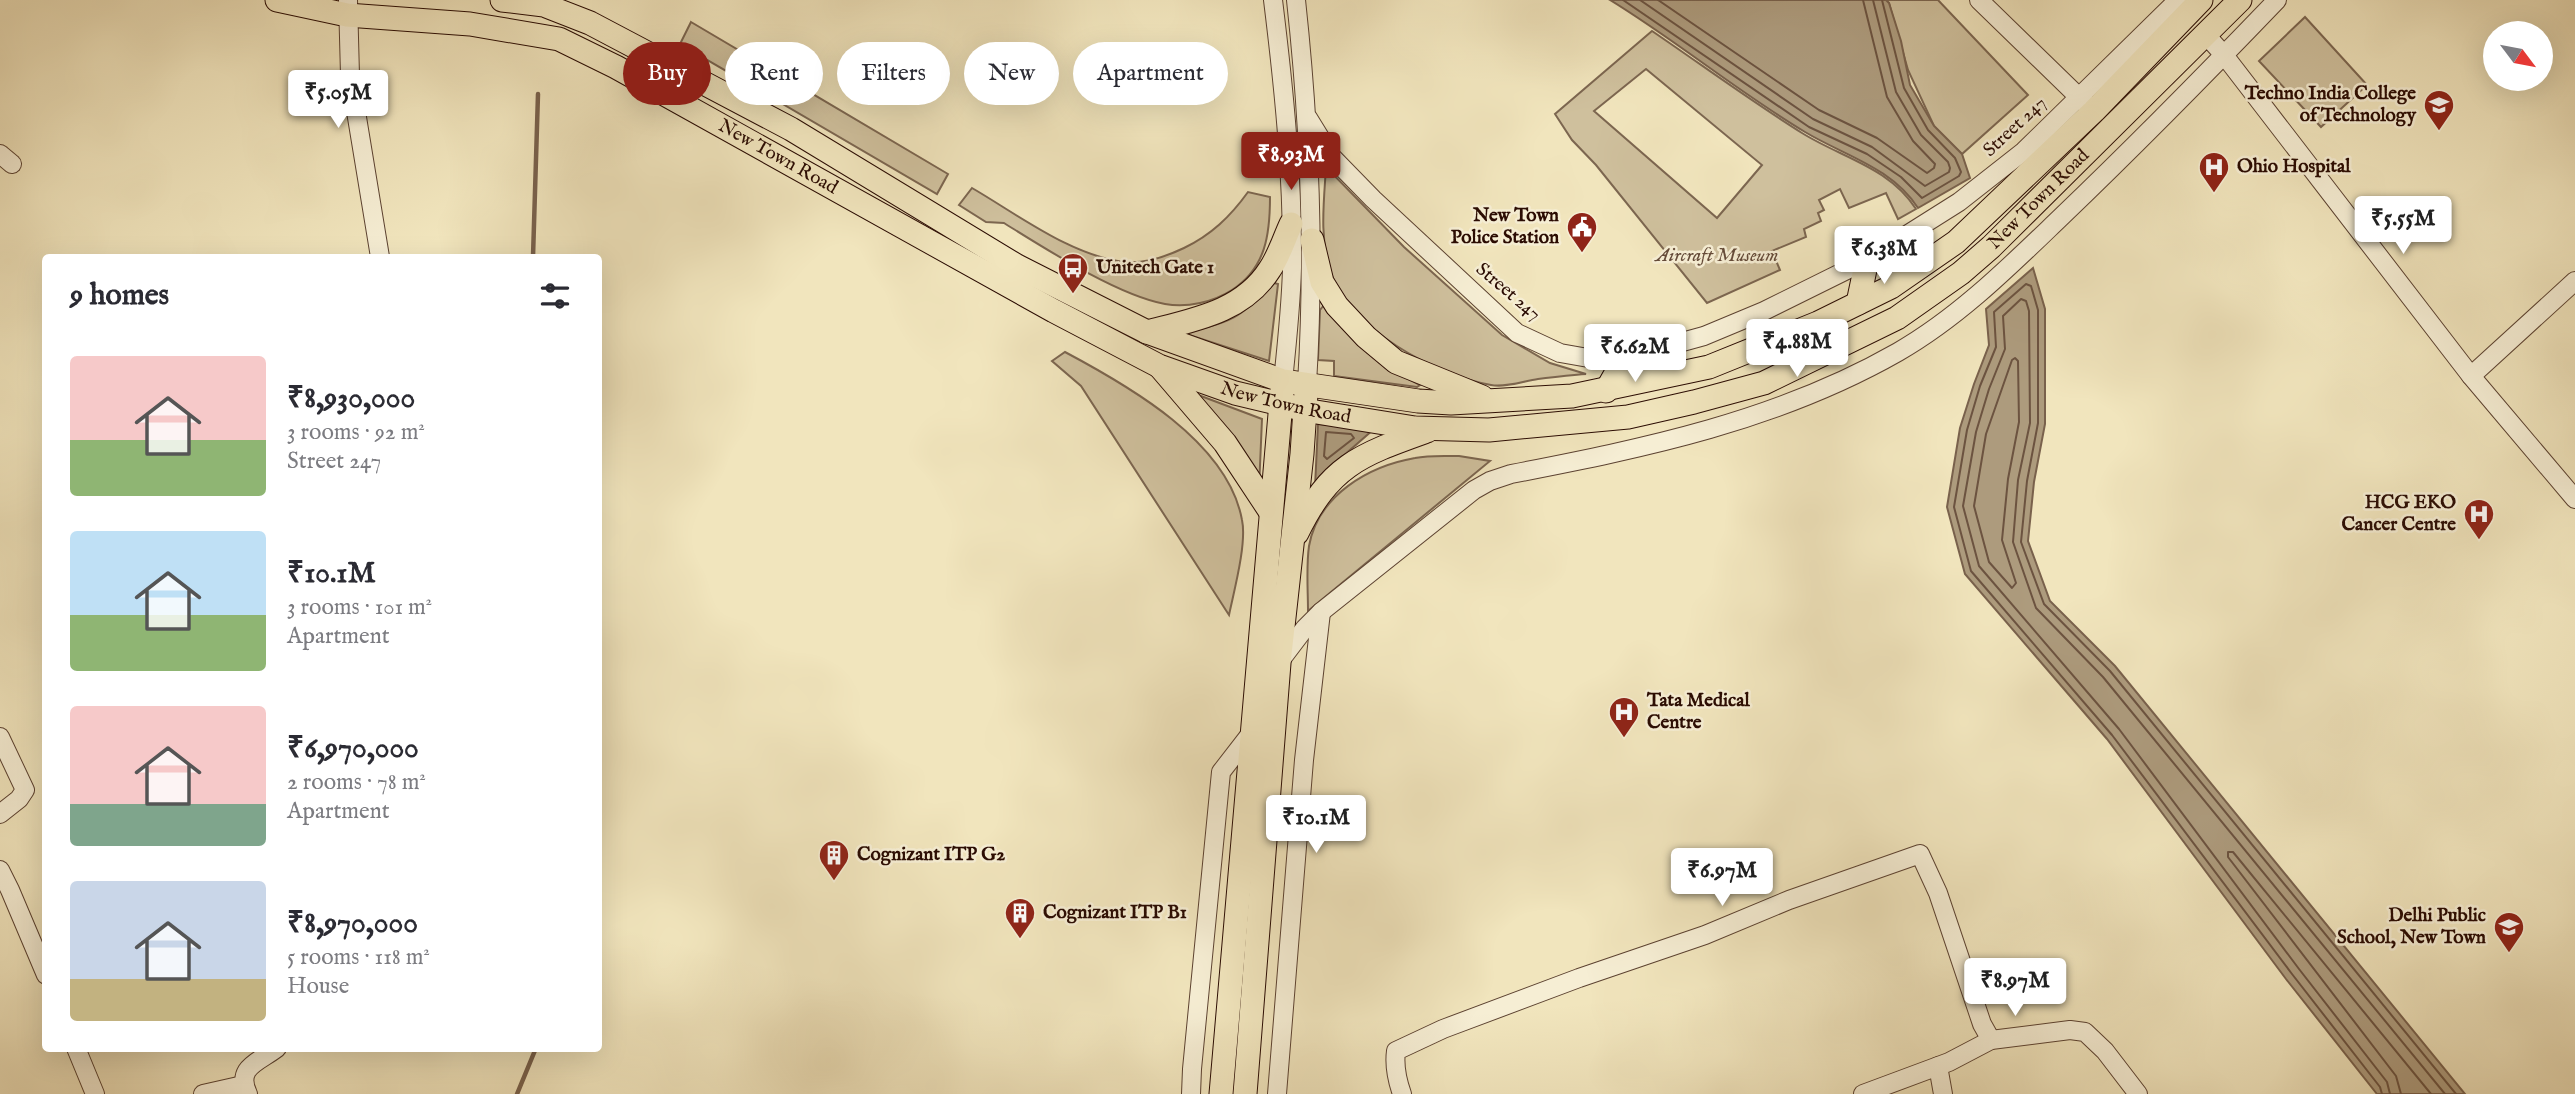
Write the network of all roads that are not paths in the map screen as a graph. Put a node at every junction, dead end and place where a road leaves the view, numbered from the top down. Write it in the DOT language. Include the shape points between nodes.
graph roads {
  1 [pos="277,0"];
  2 [pos="502,0"];
  3 [pos="1273,0"];
  4 [pos="1296,0"];
  5 [pos="2178,0"];
  6 [pos="2201,0"];
  7 [pos="2240,0"];
  8 [pos="2277,0"];
  9 [pos="1984,2"];
  10 [pos="347,7"];
  11 [pos="2206,35"];
  12 [pos="2224,55"];
  13 [pos="2086,104"];
  14 [pos="1308,118"];
  15 [pos="1291,224"];
  16 [pos="1312,240"];
  17 [pos="380,254"];
  18 [pos="1867,260"];
  19 [pos="2575,281"];
  20 [pos="1858,303"];
  21 [pos="1147,332"];
  22 [pos="1626,356"];
  23 [pos="1159,366"];
  24 [pos="2471,376"];
  25 [pos="1283,381"];
  26 [pos="1307,384"];
  27 [pos="1606,391"];
  28 [pos="1493,401"];
  29 [pos="1281,404"];
  30 [pos="1304,410"];
  31 [pos="1433,429"];
  32 [pos="2575,499"];
  33 [pos="1270,511"];
  34 [pos="1293,542"];
  35 [pos="1321,612"];
  36 [pos="1280,661"];
  37 [pos="1252,732"];
  38 [pos="0,737"];
  39 [pos="0,814"];
  40 [pos="0,870"];
  41 [pos="42,966"];
  42 [pos="1991,1040"];
  43 [pos="78,1052"];
  44 [pos="272,1052"];
  45 [pos="1938,1066"];
  46 [pos="246,1089"];
  47 [pos="94,1094"];
  48 [pos="203,1094"];
  49 [pos="1191,1094"];
  50 [pos="1221,1094"];
  51 [pos="1245,1094"];
  52 [pos="1277,1094"];
  53 [pos="1402,1094"];
  54 [pos="1863,1094"];
  55 [pos="1943,1094"];
  56 [pos="2138,1094"];
  1 -- 10 [label="main road, New Town Road"];
  2 -- 21 [label="main road" via="544,5 590,23 791,129 1017,266"];
  3 -- 15 [label="street"];
  4 -- 14 [label="street"];
  5 -- 13 [label="street, Street 247"];
  6 -- 13 [label="main road"];
  7 -- 11 [label="main road, New Town Road"];
  8 -- 12 [label="street"];
  9 -- 13 [label="street"];
  10 -- 17 [label="street" via="350,75"];
  10 -- 23 [label="main road, New Town Road" via="559,39"];
  11 -- 12 [label="street"];
  11 -- 31 [label="main road, New Town Road" via="1961,273 1866,334 1764,383 1628,417 1489,430"];
  12 -- 24 [label="street"];
  12 -- 35 [label="street" via="2033,244 1972,299 1897,352 1814,393 1703,433 1490,481"];
  13 -- 18 [label="street, Street 247" via="1968,196"];
  13 -- 20 [label="main road" via="1956,242 1891,287"];
  14 -- 16 [label="street"];
  14 -- 22 [label="street, Street 247" via="1332,157 1517,333 1560,354 1594,359"];
  15 -- 21 [label="main road" via="1271,269 1233,306"];
  15 -- 25 [label="street"];
  16 -- 26 [label="street"];
  16 -- 28 [label="main road" via="1322,282 1366,337 1396,362"];
  18 -- 20 [label="main road"];
  18 -- 22 [label="street, Street 247" via="1704,336"];
  19 -- 24 [label="street"];
  20 -- 27 [label="main road" via="1709,367"];
  21 -- 25 [label="main road"];
  22 -- 27 [label="main road"];
  23 -- 29 [label="main road, New Town Road"];
  23 -- 33 [label="main road" via="1225,443"];
  24 -- 32 [label="street"];
  25 -- 26 [label="main road"];
  25 -- 29 [label="main road"];
  26 -- 28 [label="main road" via="1418,401"];
  26 -- 30 [label="main road"];
  27 -- 28 [label="main road"];
  29 -- 30 [label="main road, New Town Road"];
  29 -- 33 [label="main road"];
  30 -- 31 [label="main road, New Town Road"];
  30 -- 34 [label="main road"];
  31 -- 34 [label="main road" via="1379,448 1345,467 1319,496"];
  33 -- 37 [label="main road"];
  34 -- 36 [label="main road"];
  35 -- 36 [label="street"];
  35 -- 52 [label="street"];
  36 -- 51 [label="main road"];
  37 -- 49 [label="street" via="1221,772"];
  37 -- 50 [label="main road"];
  38 -- 39 [label="street" via="25,790"];
  40 -- 41 [label="street"];
  42 -- 45 [label="street"];
  42 -- 53 [label="street" via="1920,855 1443,1029 1396,1051"];
  42 -- 56 [label="street" via="2085,1032"];
  43 -- 47 [label="street"];
  44 -- 46 [label="street" via="246,1072"];
  45 -- 54 [label="street"];
  45 -- 55 [label="street"];
  46 -- 48 [label="street"];
}
